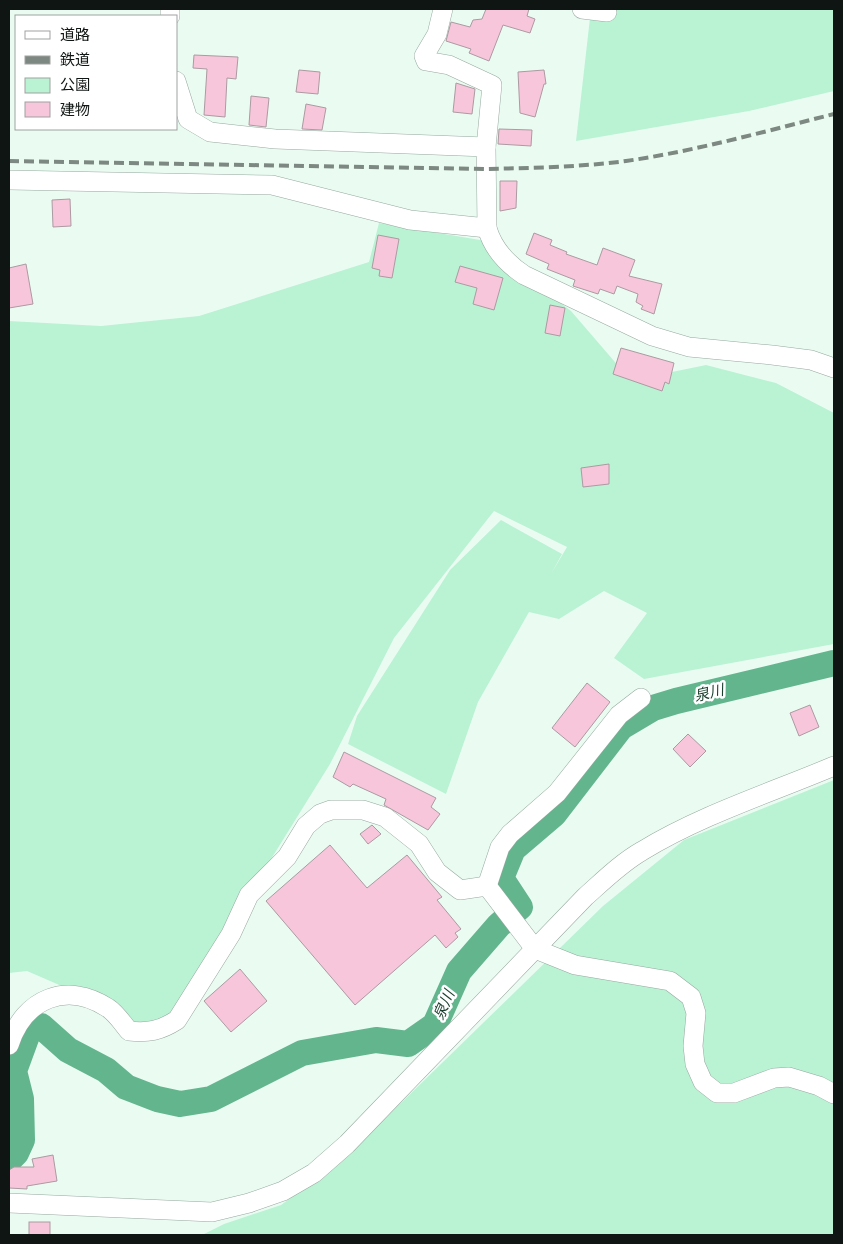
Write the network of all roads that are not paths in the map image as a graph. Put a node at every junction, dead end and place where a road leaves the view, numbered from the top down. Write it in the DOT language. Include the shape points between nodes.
graph roads {
  1 [pos="443,9"];
  2 [pos="582,9"];
  3 [pos="607,12"];
  4 [pos="178,87"];
  5 [pos="486,147"];
  6 [pos="9,180"];
  7 [pos="487,228"];
  8 [pos="834,368"];
  9 [pos="640,698"];
  10 [pos="834,766"];
  11 [pos="487,886"];
  12 [pos="536,949"];
  13 [pos="9,1045"];
  14 [pos="834,1094"];
  15 [pos="9,1203"];
  1 -- 5 [label="street" via="436,34 424,56 426,61 449,65 492,85"];
  2 -- 3 [label="street"];
  4 -- 5 [label="street" via="188,119 210,132 275,139"];
  5 -- 7 [label="street"];
  6 -- 7 [label="street" via="272,185 410,220"];
  7 -- 8 [label="street" via="496,250 508,265 652,336 689,347 772,354 811,360"];
  9 -- 11 [label="street" via="619,715 557,793 500,846"];
  10 -- 12 [label="street" via="688,827 640,852 585,897"];
  11 -- 12 [label="street"];
  11 -- 13 [label="street" via="460,890 437,872 419,844 385,817 363,810 331,810 320,814 306,826 287,857 249,895 232,934 176,1020 149,1033 128,1031 110,1008 80,994 60,994 40,1002 23,1018"];
  12 -- 14 [label="street" via="575,965 670,981 691,997 696,1013 695,1064 703,1082 717,1093 734,1093 774,1078 789,1078 819,1086"];
  12 -- 15 [label="street" via="347,1144 314,1173 282,1191 212,1212"];
}
